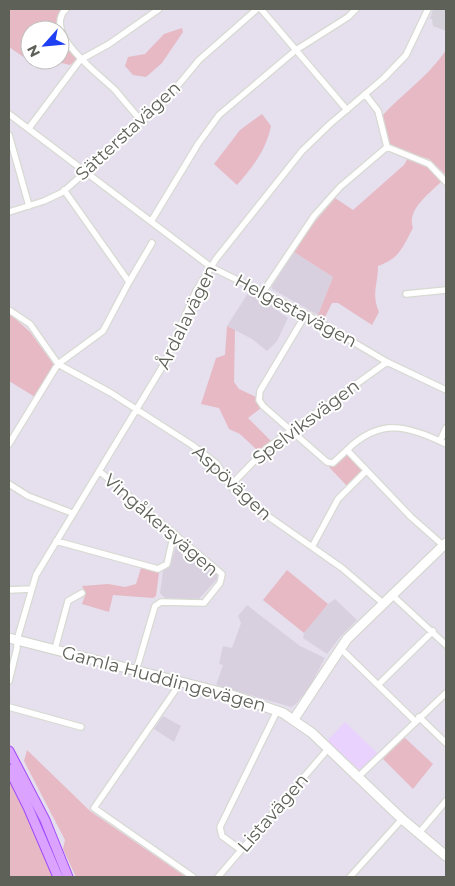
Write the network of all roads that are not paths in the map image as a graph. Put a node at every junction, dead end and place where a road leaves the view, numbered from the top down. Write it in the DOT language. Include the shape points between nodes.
graph roads {
  1 [pos="66,9"];
  2 [pos="159,9"];
  3 [pos="259,9"];
  4 [pos="356,9"];
  5 [pos="428,9"];
  6 [pos="296,50"];
  7 [pos="80,60"];
  8 [pos="365,94"];
  9 [pos="347,110"];
  10 [pos="9,114"];
  11 [pos="141,121"];
  12 [pos="29,128"];
  13 [pos="9,135"];
  14 [pos="387,148"];
  15 [pos="86,171"];
  16 [pos="446,182"];
  17 [pos="64,190"];
  18 [pos="29,206"];
  19 [pos="9,212"];
  20 [pos="152,220"];
  21 [pos="152,243"];
  22 [pos="211,266"];
  23 [pos="129,282"];
  24 [pos="446,290"];
  25 [pos="263,292"];
  26 [pos="406,294"];
  27 [pos="9,310"];
  28 [pos="306,314"];
  29 [pos="387,362"];
  30 [pos="58,364"];
  31 [pos="446,390"];
  32 [pos="137,410"];
  33 [pos="446,428"];
  34 [pos="292,431"];
  35 [pos="443,443"];
  36 [pos="9,444"];
  37 [pos="348,450"];
  38 [pos="98,471"];
  39 [pos="366,471"];
  40 [pos="9,484"];
  41 [pos="230,486"];
  42 [pos="72,513"];
  43 [pos="174,533"];
  44 [pos="56,541"];
  45 [pos="445,546"];
  46 [pos="312,547"];
  47 [pos="30,589"];
  48 [pos="9,590"];
  49 [pos="82,593"];
  50 [pos="393,596"];
  51 [pos="384,604"];
  52 [pos="433,631"];
  53 [pos="13,639"];
  54 [pos="446,645"];
  55 [pos="340,648"];
  56 [pos="55,649"];
  57 [pos="136,671"];
  58 [pos="9,681"];
  59 [pos="181,682"];
  60 [pos="379,684"];
  61 [pos="446,693"];
  62 [pos="9,707"];
  63 [pos="277,710"];
  64 [pos="294,719"];
  65 [pos="417,719"];
  66 [pos="81,727"];
  67 [pos="446,744"];
  68 [pos="328,749"];
  69 [pos="9,751"];
  70 [pos="9,770"];
  71 [pos="358,777"];
  72 [pos="446,801"];
  73 [pos="402,819"];
  74 [pos="419,833"];
  75 [pos="241,850"];
  76 [pos="446,856"];
  77 [pos="58,877"];
  78 [pos="68,877"];
  79 [pos="193,877"];
  80 [pos="218,877"];
  81 [pos="350,877"];
  1 -- 7 [label="street" via="60,25"];
  2 -- 7 [label="street"];
  3 -- 6 [label="street"];
  3 -- 11 [label="street, Sätterstavägen" via="199,60 165,101"];
  4 -- 6 [label="street"];
  5 -- 8 [label="street, Årdalavägen" via="406,56"];
  6 -- 9 [label="street"];
  6 -- 20 [label="street" via="219,115"];
  7 -- 11 [label="street" via="115,90"];
  7 -- 12 [label="street"];
  8 -- 9 [label="street, Årdalavägen"];
  8 -- 14 [label="street" via="378,111"];
  9 -- 22 [label="street, Årdalavägen" via="302,151"];
  10 -- 12 [label="street, Helgestavägen"];
  11 -- 15 [label="street, Sätterstavägen"];
  12 -- 15 [label="street, Helgestavägen"];
  13 -- 18 [label="street"];
  14 -- 16 [label="street" via="429,164"];
  14 -- 25 [label="street" via="340,187 314,216"];
  15 -- 17 [label="street, Sätterstavägen"];
  15 -- 20 [label="street, Helgestavägen"];
  17 -- 18 [label="street, Sätterstavägen"];
  17 -- 23 [label="street"];
  18 -- 19 [label="street, Sätterstavägen"];
  20 -- 22 [label="street, Helgestavägen"];
  21 -- 23 [label="street"];
  22 -- 25 [label="street, Helgestavägen"];
  22 -- 32 [label="street, Årdalavägen" via="196,291 164,364"];
  23 -- 30 [label="street" via="103,331"];
  24 -- 26 [label="street"];
  25 -- 28 [label="street, Helgestavägen"];
  27 -- 30 [label="street, Aspövägen" via="30,324"];
  28 -- 29 [label="street, Helgestavägen"];
  28 -- 34 [label="street" via="260,391 263,406"];
  29 -- 31 [label="street, Helgestavägen"];
  29 -- 34 [label="street, Spelviksvägen"];
  30 -- 32 [label="street, Aspövägen"];
  30 -- 36 [label="street"];
  32 -- 38 [label="street, Årdalavägen"];
  32 -- 41 [label="street, Aspövägen" via="170,429 217,464"];
  33 -- 35 [label="street"];
  34 -- 37 [label="street" via="327,462 333,462"];
  34 -- 41 [label="street, Spelviksvägen" via="260,453"];
  35 -- 37 [label="street" via="392,428 378,428 362,436"];
  37 -- 39 [label="street"];
  38 -- 42 [label="street, Årdalavägen"];
  38 -- 43 [label="street, Vingåkersvägen"];
  39 -- 45 [label="street"];
  39 -- 46 [label="street" via="338,499"];
  40 -- 42 [label="street" via="28,496"];
  41 -- 46 [label="street, Aspövägen"];
  42 -- 44 [label="street, Årdalavägen"];
  43 -- 44 [label="street" via="167,564 158,569"];
  43 -- 57 [label="street, Vingåkersvägen" via="220,572 222,579 204,603 161,602 155,606"];
  44 -- 47 [label="street, Årdalavägen"];
  45 -- 50 [label="street"];
  46 -- 51 [label="street, Aspövägen"];
  47 -- 48 [label="street"];
  47 -- 53 [label="street, Årdalavägen"];
  49 -- 56 [label="street" via="68,601"];
  50 -- 51 [label="street"];
  50 -- 52 [label="street"];
  51 -- 55 [label="street"];
  52 -- 54 [label="street"];
  52 -- 60 [label="street"];
  53 -- 56 [label="street, Gamla Huddingevägen"];
  53 -- 58 [label="street, Årdalavägen" via="17,648"];
  55 -- 60 [label="street"];
  55 -- 64 [label="street"];
  56 -- 57 [label="street, Gamla Huddingevägen"];
  57 -- 59 [label="street, Gamla Huddingevägen"];
  59 -- 63 [label="street, Gamla Huddingevägen"];
  59 -- 79 [label="street" via="94,808"];
  60 -- 65 [label="street"];
  61 -- 65 [label="street"];
  62 -- 66 [label="street"];
  63 -- 64 [label="street, Gamla Huddingevägen"];
  63 -- 75 [label="street" via="220,827 222,836"];
  64 -- 68 [label="street, Gamla Huddingevägen"];
  65 -- 67 [label="street"];
  65 -- 71 [label="street"];
  68 -- 71 [label="street, Gamla Huddingevägen"];
  68 -- 75 [label="street, Listavägen"];
  69 -- 78 [label="main road" via="45,820"];
  70 -- 77 [label="main road"];
  71 -- 73 [label="street, Gamla Huddingevägen"];
  72 -- 74 [label="street"];
  73 -- 74 [label="street, Gamla Huddingevägen"];
  73 -- 81 [label="street"];
  74 -- 76 [label="street, Gamla Huddingevägen"];
  75 -- 80 [label="street, Listavägen"];
}
